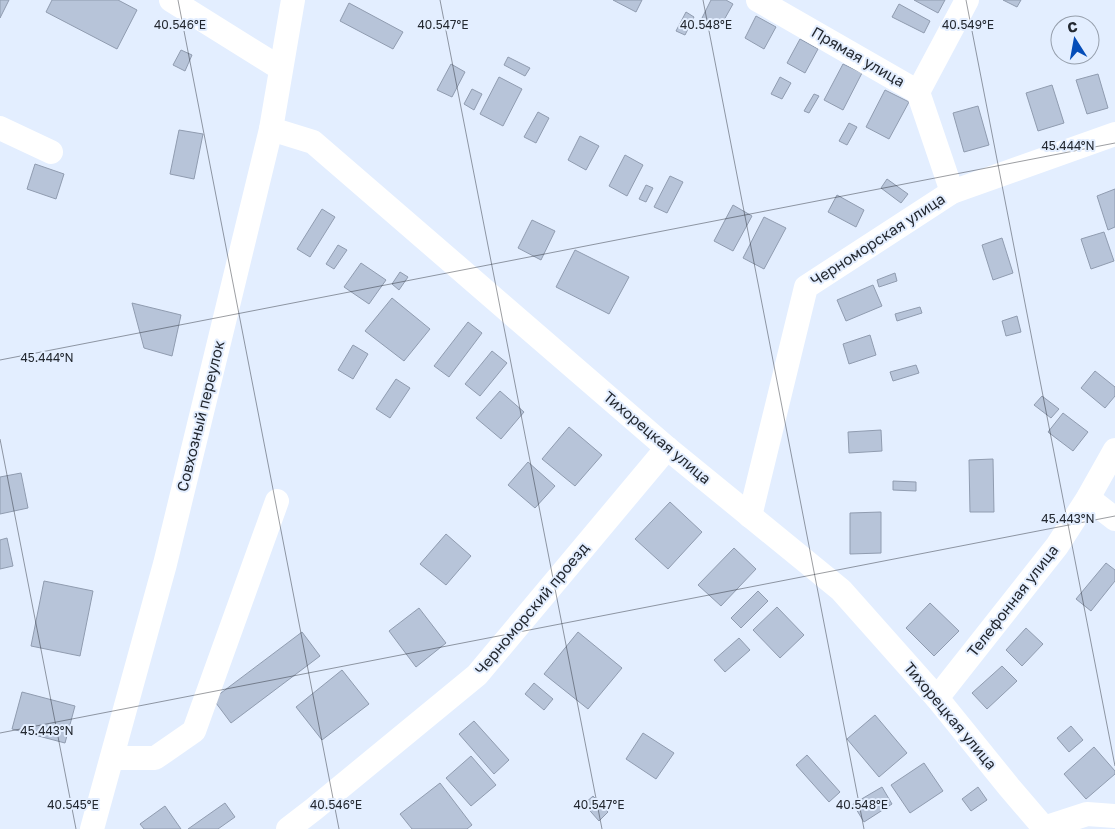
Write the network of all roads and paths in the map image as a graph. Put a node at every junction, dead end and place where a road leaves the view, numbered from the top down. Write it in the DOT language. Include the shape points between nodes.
graph roads {
  1 [pos="171,0"];
  2 [pos="292,0"];
  3 [pos="758,0"];
  4 [pos="967,0"];
  5 [pos="280,68"];
  6 [pos="918,92"];
  7 [pos="0,128"];
  8 [pos="271,129"];
  9 [pos="1115,134"];
  10 [pos="51,152"];
  11 [pos="952,192"];
  12 [pos="667,448"];
  13 [pos="1115,450"];
  14 [pos="1088,498"];
  15 [pos="276,501"];
  16 [pos="750,516"];
  17 [pos="1115,519"];
  18 [pos="937,698"];
  19 [pos="112,758"];
  20 [pos="1115,816"];
  21 [pos="1045,828"];
  22 [pos="92,829"];
  23 [pos="288,829"];
  1 -- 5 [label="street"];
  2 -- 5 [label="street, Совхозный переулок"];
  3 -- 6 [label="street, Прямая улица"];
  4 -- 6 [label="street"];
  5 -- 8 [label="street, Совхозный переулок"];
  6 -- 11 [label="street, Прямая улица"];
  7 -- 10 [label="street"];
  8 -- 12 [label="street, Тихорецкая улица" via="313,142"];
  8 -- 19 [label="street, Совхозный переулок" via="165,564"];
  9 -- 11 [label="street, Черноморская улица"];
  11 -- 16 [label="street, Черноморская улица" via="806,288"];
  12 -- 16 [label="street, Тихорецкая улица"];
  12 -- 23 [label="street, Черноморский проезд" via="477,675"];
  13 -- 14 [label="street, Телефонная улица"];
  14 -- 17 [label="street"];
  14 -- 18 [label="street, Телефонная улица" via="1057,546"];
  15 -- 19 [label="street" via="194,731 155,758"];
  16 -- 18 [label="street, Тихорецкая улица" via="841,590"];
  18 -- 21 [label="street, Тихорецкая улица"];
  19 -- 22 [label="street, Совхозный переулок"];
  20 -- 21 [label="street" via="1087,814"];
}
